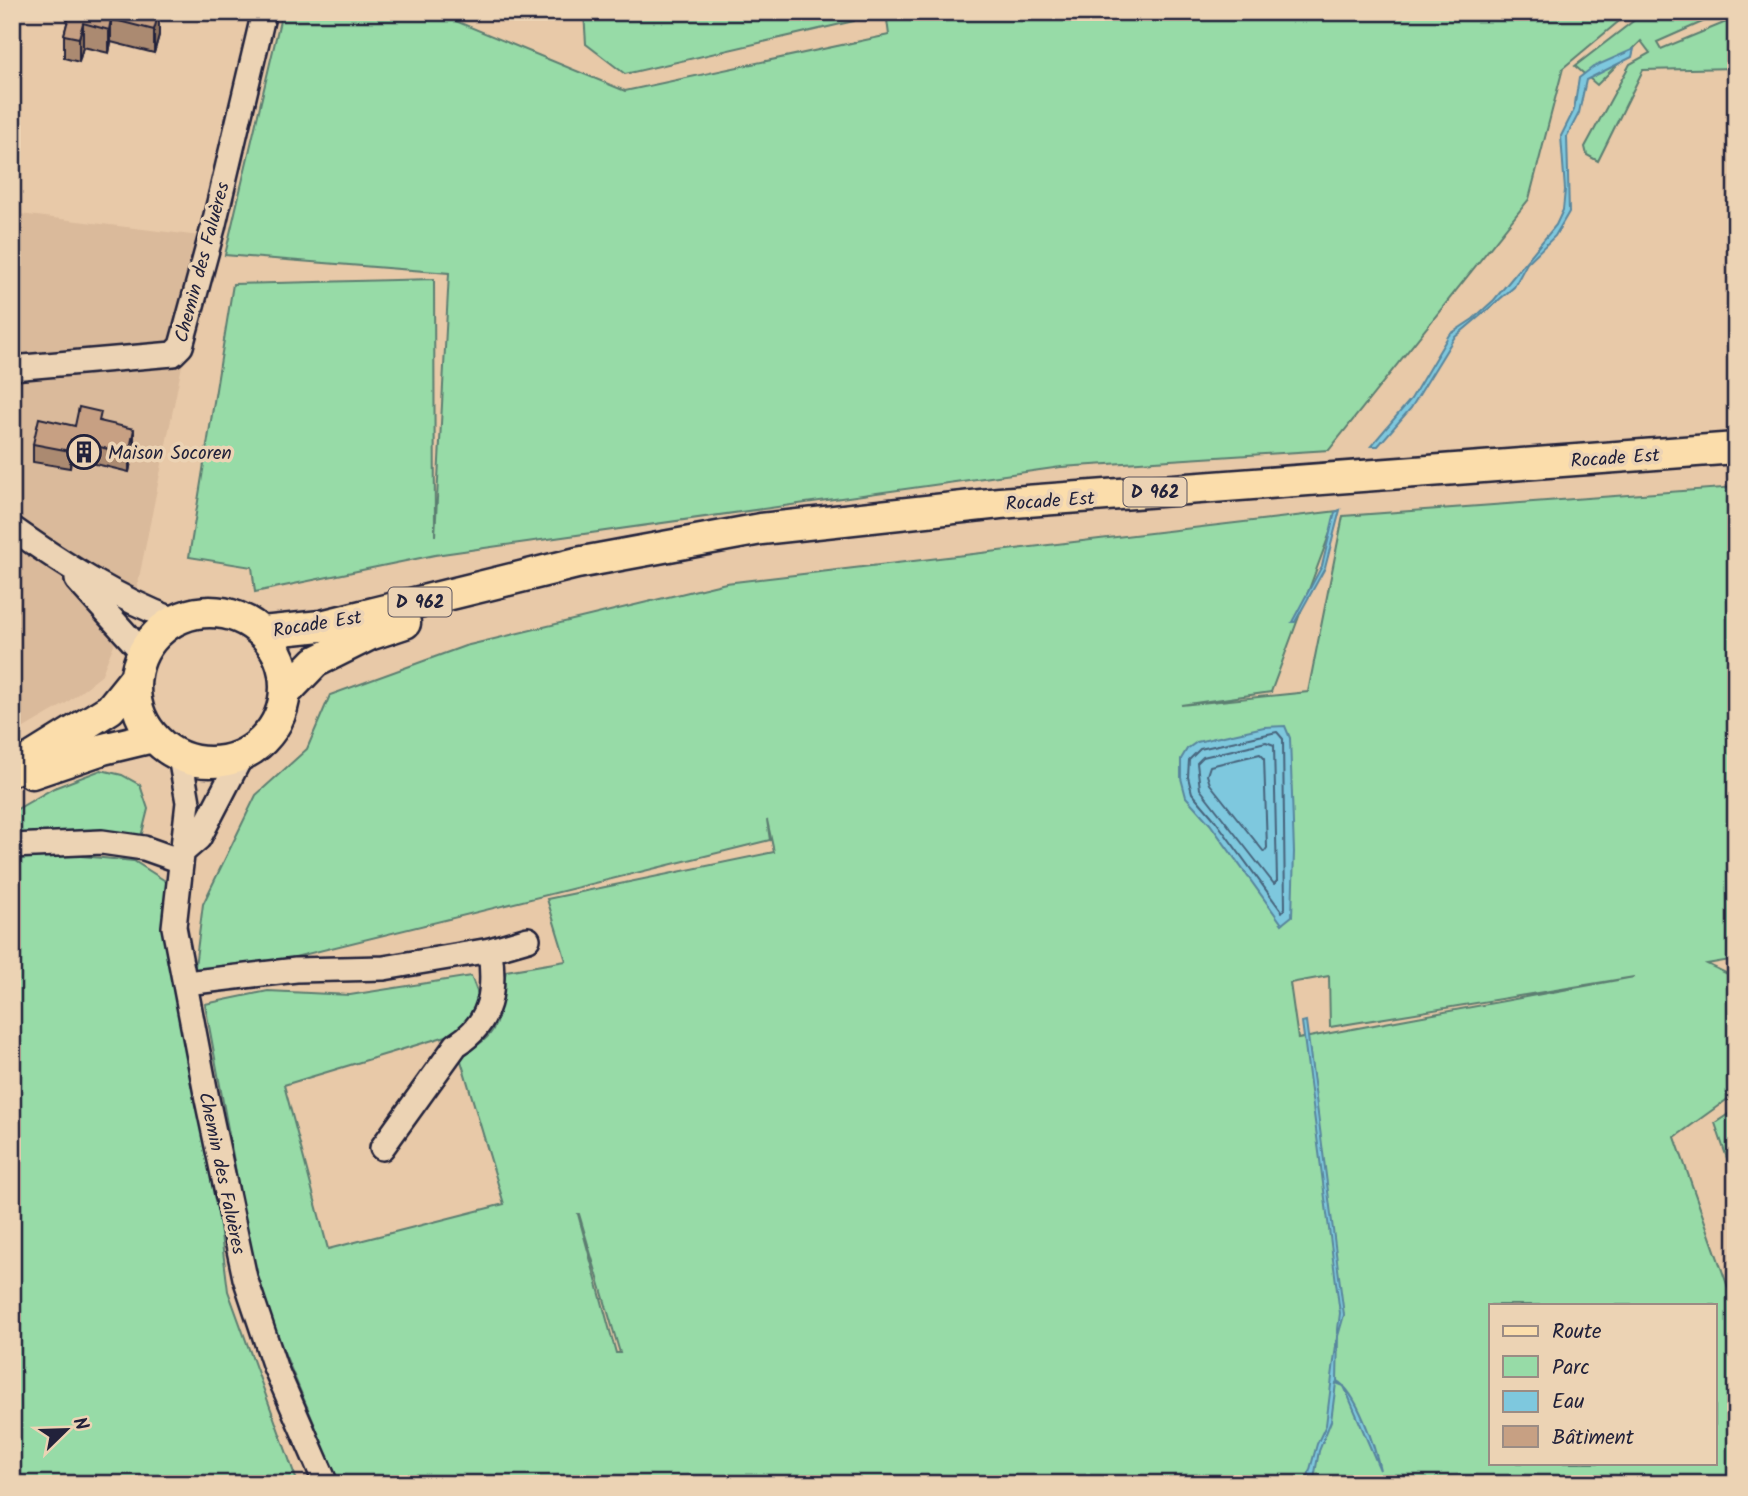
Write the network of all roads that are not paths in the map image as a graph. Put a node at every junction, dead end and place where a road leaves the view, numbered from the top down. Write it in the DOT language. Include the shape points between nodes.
graph roads {
  1 [pos="264,12"];
  2 [pos="12,368"];
  3 [pos="1736,448"];
  4 [pos="12,528"];
  5 [pos="60,562"];
  6 [pos="577,563"];
  7 [pos="175,620"];
  8 [pos="262,632"];
  9 [pos="139,665"];
  10 [pos="286,692"];
  11 [pos="153,737"];
  12 [pos="180,757"];
  13 [pos="242,757"];
  14 [pos="12,770"];
  15 [pos="12,781"];
  16 [pos="12,846"];
  17 [pos="183,856"];
  18 [pos="528,939"];
  19 [pos="490,950"];
  20 [pos="186,983"];
  21 [pos="382,1148"];
  22 [pos="326,1484"];
  1 -- 2 [label="street, Chemin des Faluères" via="181,346 173,354"];
  3 -- 6 [label="main road, Rocade Est / D 962" via="1000,503 761,529"];
  4 -- 5 [label="street"];
  5 -- 7 [label="street"];
  5 -- 9 [label="street"];
  6 -- 8 [label="main road, Rocade Est / D 962" via="321,626"];
  6 -- 10 [label="main road, Rocade Est / D 962" via="369,635 315,662"];
  7 -- 8 [label="main road" via="197,612 220,612 243,619"];
  7 -- 9 [label="main road" via="156,634"];
  8 -- 10 [label="main road" via="276,649"];
  9 -- 11 [label="main road" via="135,697 141,719"];
  9 -- 14 [label="main road" via="110,709"];
  10 -- 13 [label="main road" via="273,730"];
  11 -- 12 [label="main road"];
  11 -- 15 [label="main road" via="55,763"];
  12 -- 13 [label="main road" via="200,763"];
  12 -- 17 [label="street, Chemin des Faluères" via="188,802"];
  13 -- 17 [label="street" via="199,838"];
  16 -- 17 [label="street" via="102,842"];
  17 -- 20 [label="street, Chemin des Faluères" via="174,927"];
  18 -- 19 [label="street"];
  19 -- 20 [label="street" via="384,968 296,970"];
  19 -- 21 [label="street" via="494,983 487,1010"];
  20 -- 22 [label="street, Chemin des Faluères" via="245,1278 275,1367"];
}
